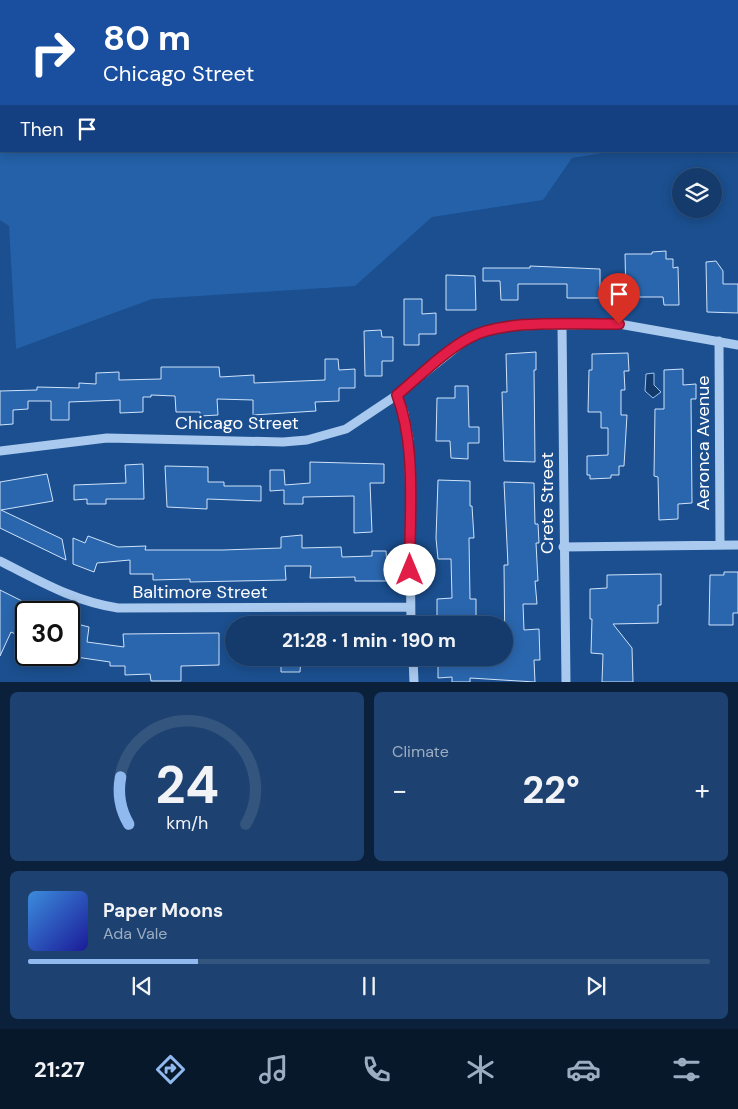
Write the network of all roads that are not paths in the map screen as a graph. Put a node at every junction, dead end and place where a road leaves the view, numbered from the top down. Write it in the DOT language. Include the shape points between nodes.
graph roads {
  1 [pos="562,325"];
  2 [pos="719,341"];
  3 [pos="738,345"];
  4 [pos="397,395"];
  5 [pos="0,450"];
  6 [pos="720,545"];
  7 [pos="738,545"];
  8 [pos="563,547"];
  9 [pos="0,561"];
  10 [pos="410,607"];
  11 [pos="410,616"];
  12 [pos="413,666"];
  13 [pos="414,682"];
  14 [pos="566,682"];
  1 -- 2 [label="street, Chicago Street" via="619,324"];
  1 -- 4 [label="street, Chicago Street" via="508,326 468,338"];
  1 -- 8 [label="street, Crete Street"];
  2 -- 3 [label="street, Chicago Street"];
  2 -- 6 [label="street, Aeronca Avenue"];
  4 -- 5 [label="street, Chicago Street" via="346,429 307,440 107,438"];
  4 -- 10 [label="street" via="409,439"];
  6 -- 7 [label="street"];
  6 -- 8 [label="street"];
  8 -- 14 [label="street, Crete Street"];
  9 -- 10 [label="street, Baltimore Street" via="69,596 91,604 118,608"];
  10 -- 11 [label="street"];
  12 -- 13 [label="street"];
}
